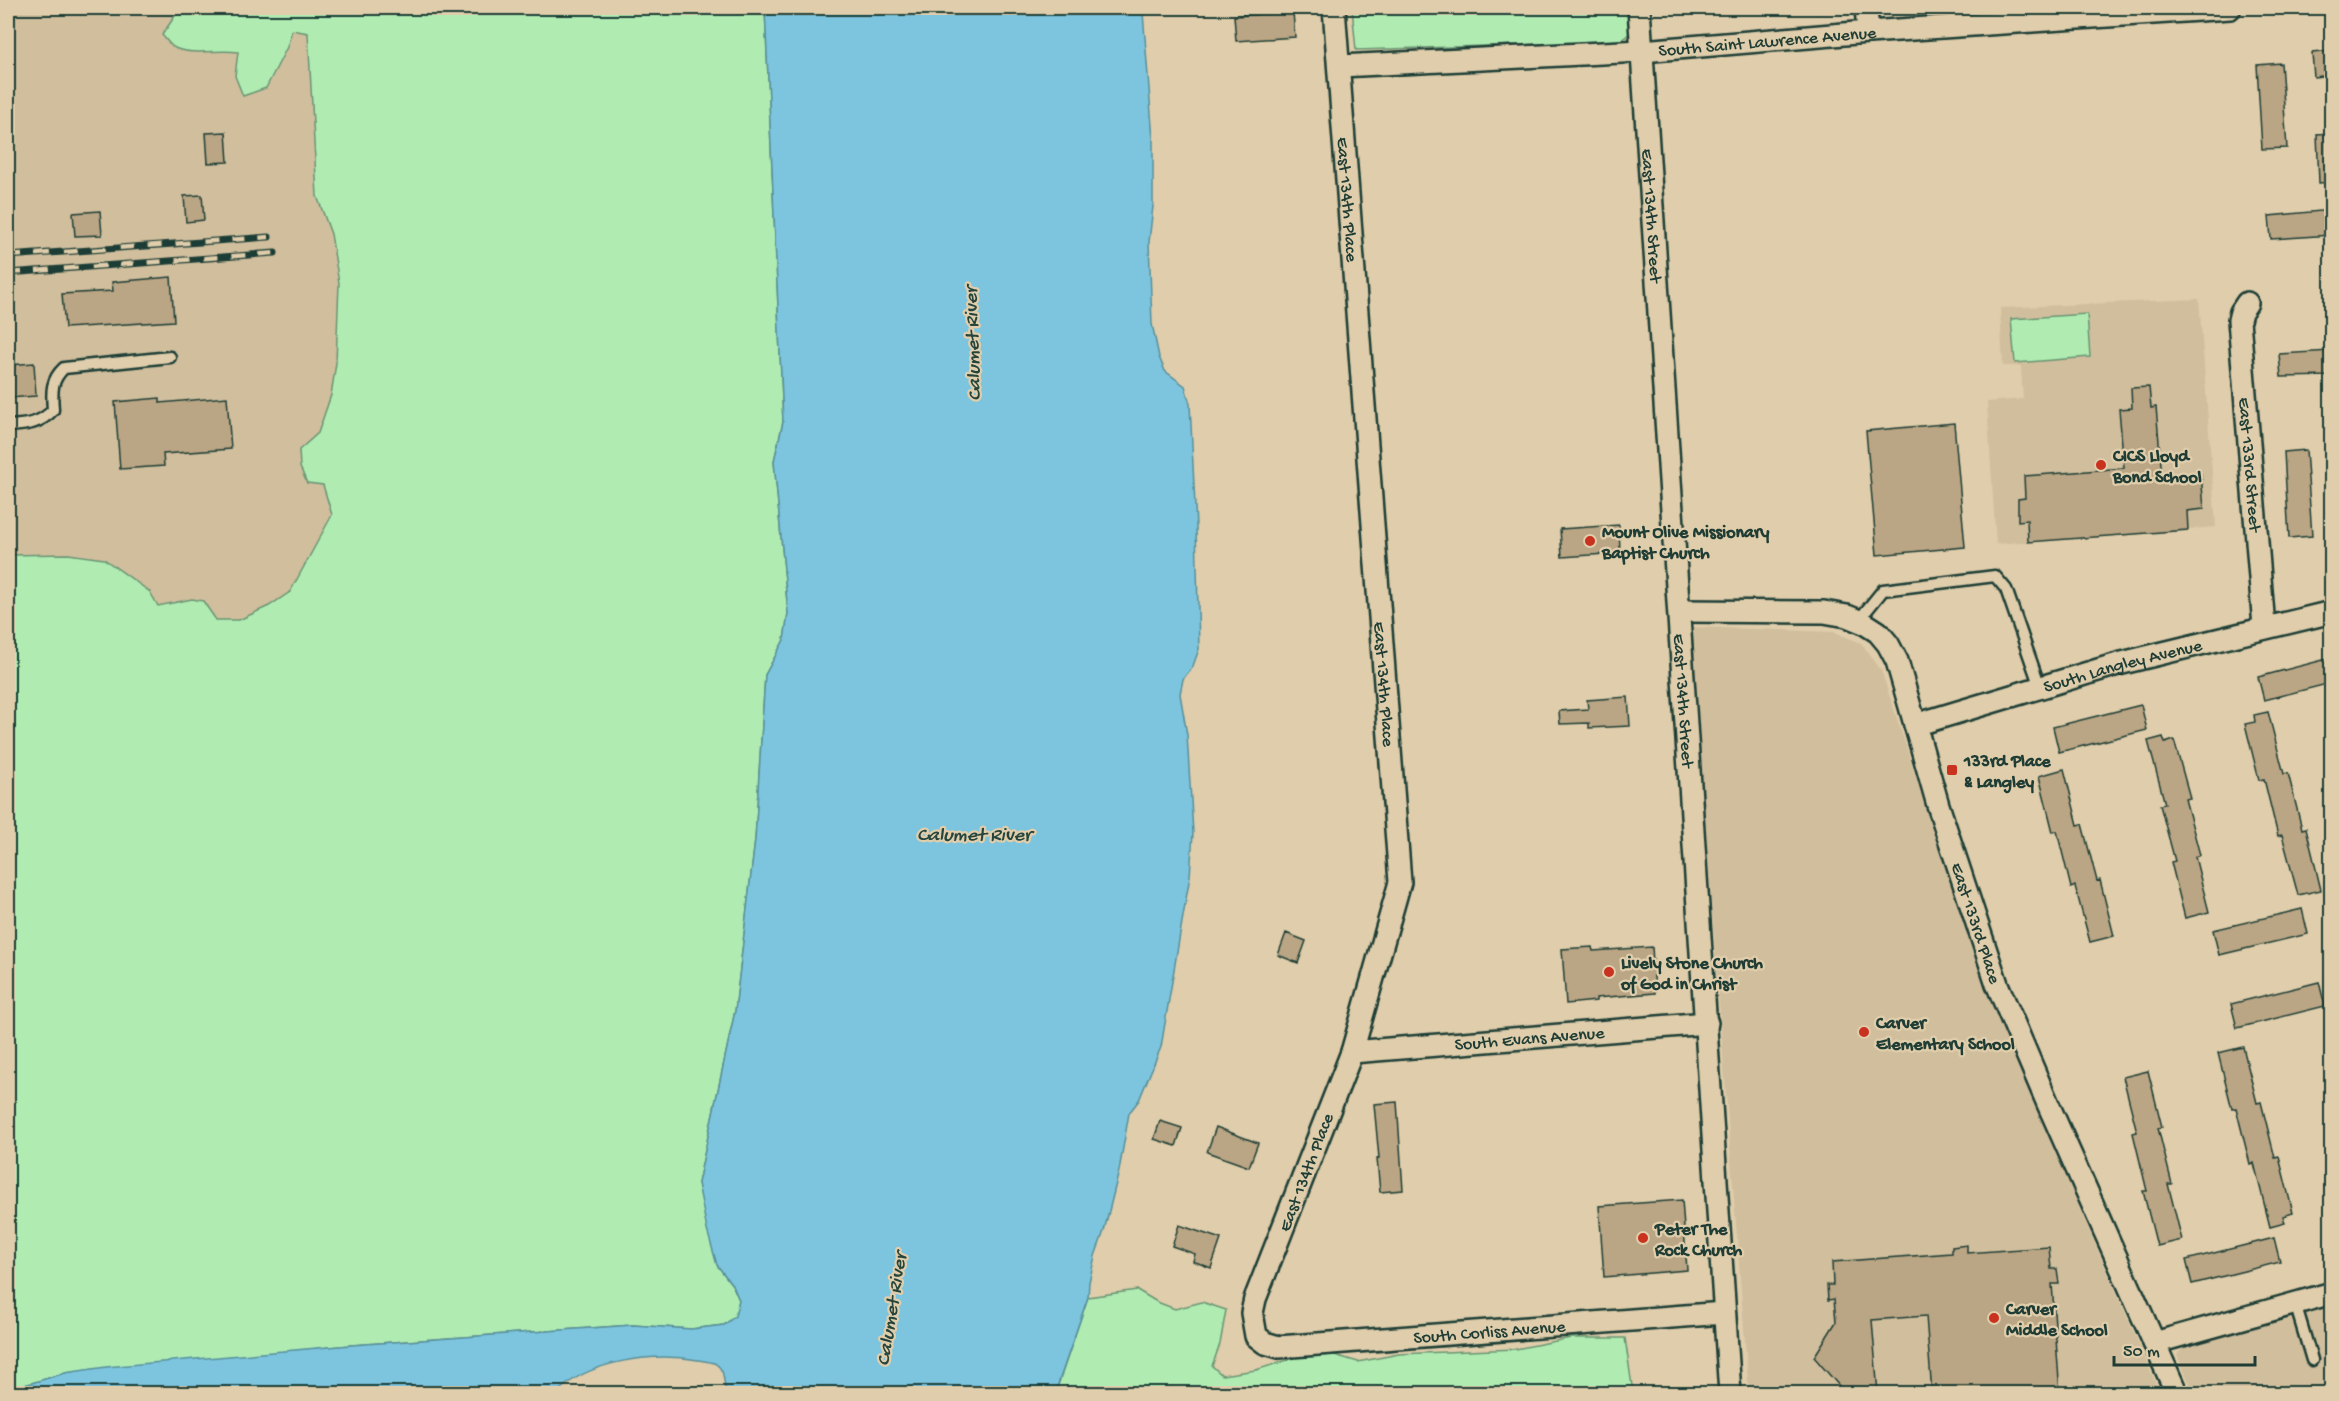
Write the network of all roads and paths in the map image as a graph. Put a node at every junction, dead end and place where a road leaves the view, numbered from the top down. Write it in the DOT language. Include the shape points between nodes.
graph roads {
  1 [pos="1334,8"];
  2 [pos="1639,8"];
  3 [pos="1866,8"];
  4 [pos="2230,8"];
  5 [pos="2186,9"];
  6 [pos="1868,32"];
  7 [pos="1642,51"];
  8 [pos="1340,66"];
  9 [pos="2247,303"];
  10 [pos="170,357"];
  11 [pos="8,426"];
  12 [pos="1679,611"];
  13 [pos="2331,612"];
  14 [pos="1858,621"];
  15 [pos="2264,627"];
  16 [pos="2040,687"];
  17 [pos="1915,725"];
  18 [pos="1707,1023"];
  19 [pos="1352,1052"];
  20 [pos="2331,1293"];
  21 [pos="2295,1303"];
  22 [pos="1724,1313"];
  23 [pos="1256,1336"];
  24 [pos="2154,1343"];
  25 [pos="2312,1360"];
  26 [pos="1730,1394"];
  27 [pos="2176,1394"];
  1 -- 8 [label="street, East 134th Place"];
  2 -- 7 [label="street, East 134th Street"];
  3 -- 6 [label="street"];
  4 -- 5 [label="street, South Saint Lawrence Avenue"];
  5 -- 6 [label="street, South Saint Lawrence Avenue"];
  6 -- 7 [label="street, South Saint Lawrence Avenue"];
  7 -- 8 [label="street, South Saint Lawrence Avenue"];
  7 -- 12 [label="street, East 134th Street"];
  8 -- 19 [label="street, East 134th Place" via="1400,882"];
  9 -- 15 [label="street, East 133rd Street" via="2239,320"];
  10 -- 11 [label="lane" via="64,368 55,376 53,410 46,418"];
  12 -- 14 [label="street, East 133rd Place" via="1824,612"];
  12 -- 18 [label="street, East 134th Street"];
  13 -- 15 [label="street, South Langley Avenue"];
  14 -- 16 [label="lane" via="1883,590 1995,576 2007,590"];
  14 -- 17 [label="street, East 133rd Place" via="1878,632 1888,644 1897,661"];
  15 -- 16 [label="street, South Langley Avenue"];
  16 -- 17 [label="street, South Langley Avenue"];
  17 -- 24 [label="street, East 133rd Place" via="1997,984"];
  18 -- 19 [label="street, South Evans Avenue"];
  18 -- 22 [label="street, East 134th Street"];
  19 -- 23 [label="street, East 134th Place" via="1255,1299 1252,1313"];
  20 -- 21 [label="street"];
  21 -- 24 [label="street"];
  21 -- 25 [label="lane"];
  22 -- 23 [label="street, South Corliss Avenue" via="1279,1347"];
  22 -- 26 [label="street, East 134th Street"];
  24 -- 27 [label="street, East 133rd Place"];
}
